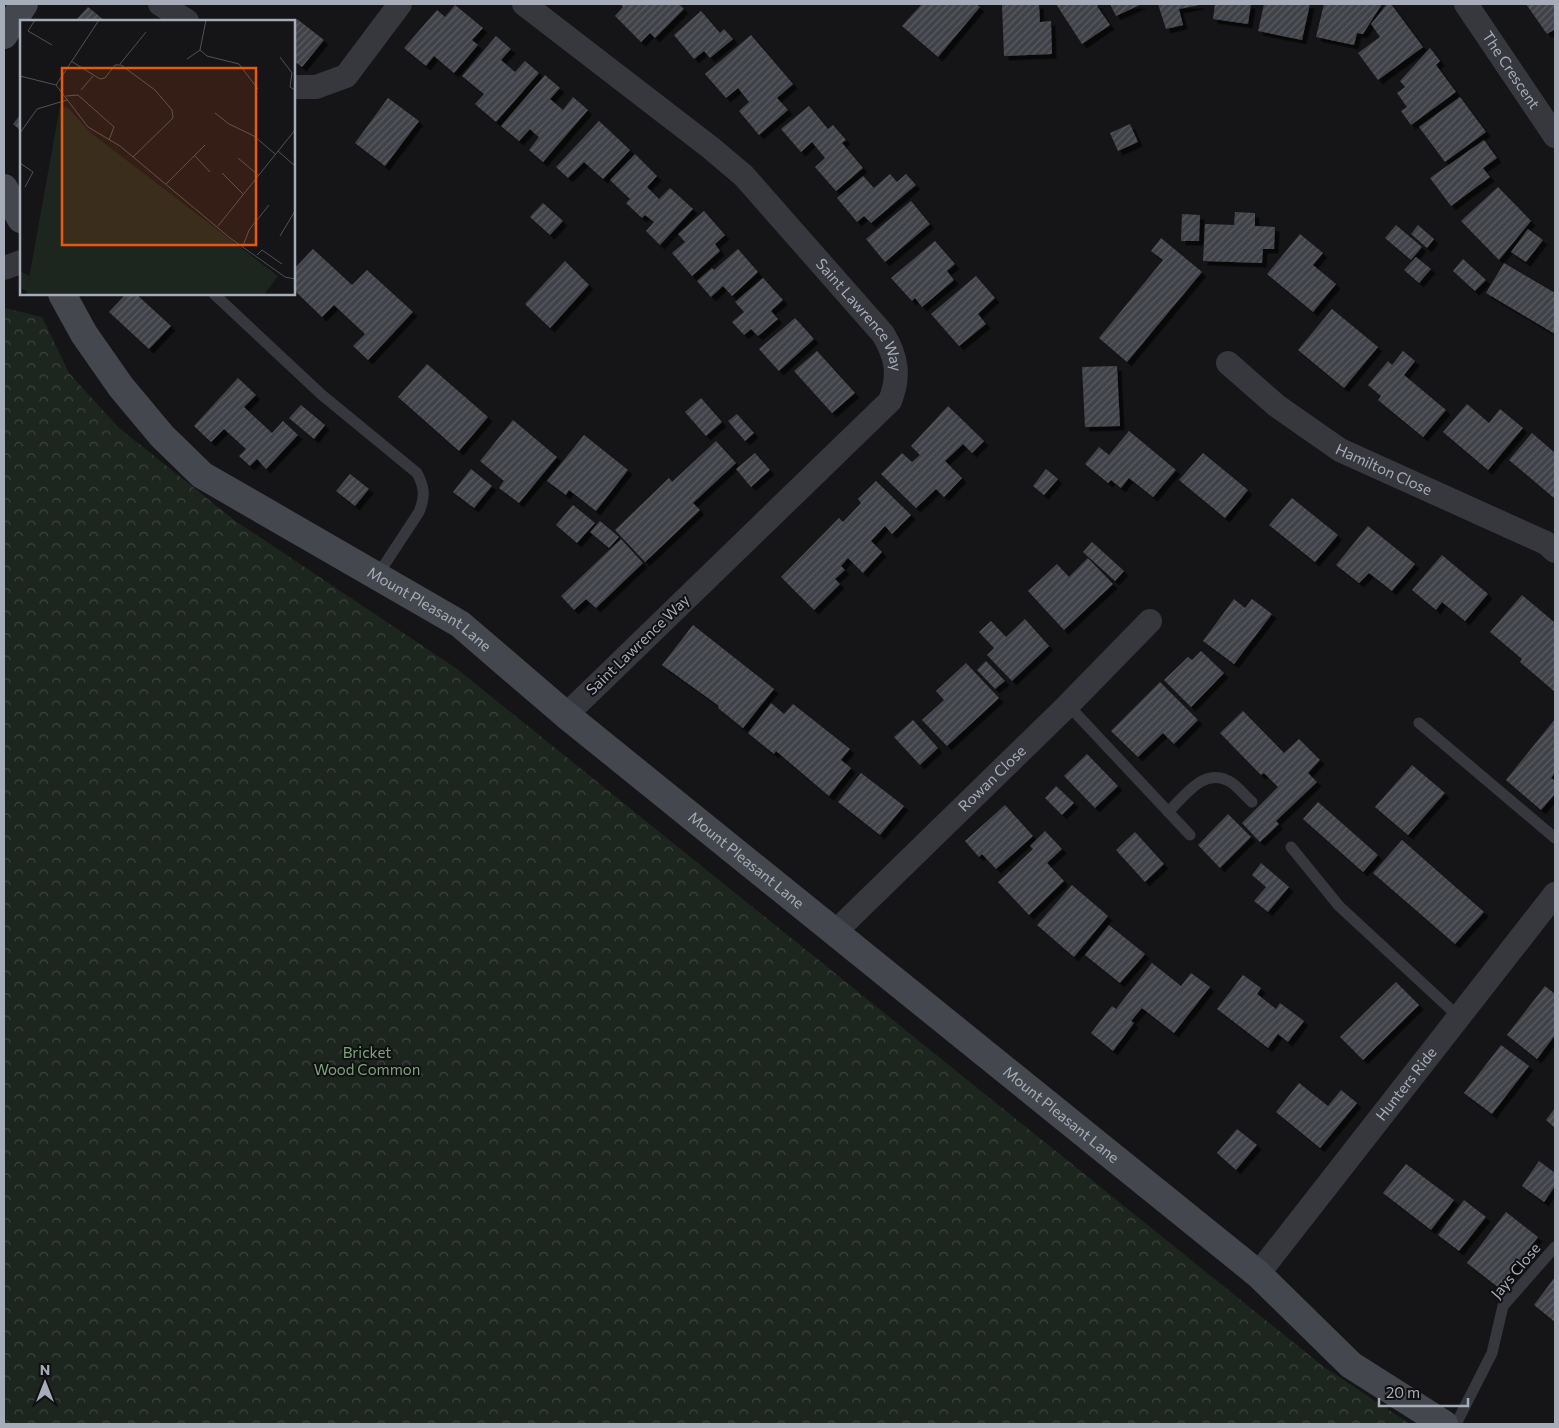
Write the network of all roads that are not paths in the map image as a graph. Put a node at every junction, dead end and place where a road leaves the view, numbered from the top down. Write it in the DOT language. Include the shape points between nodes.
graph roads {
  1 [pos="24,4"];
  2 [pos="160,4"];
  3 [pos="400,4"];
  4 [pos="524,4"];
  5 [pos="1466,4"];
  6 [pos="185,20"];
  7 [pos="4,35"];
  8 [pos="295,86"];
  9 [pos="1555,136"];
  10 [pos="4,188"];
  11 [pos="20,217"];
  12 [pos="20,262"];
  13 [pos="4,268"];
  14 [pos="63,295"];
  15 [pos="215,295"];
  16 [pos="1228,363"];
  17 [pos="1555,551"];
  18 [pos="377,576"];
  19 [pos="1150,622"];
  20 [pos="1068,705"];
  21 [pos="566,715"];
  22 [pos="1418,723"];
  23 [pos="1252,802"];
  24 [pos="1168,812"];
  25 [pos="1190,835"];
  26 [pos="1555,838"];
  27 [pos="1291,847"];
  28 [pos="1555,894"];
  29 [pos="834,933"];
  30 [pos="1459,1017"];
  31 [pos="1555,1247"];
  32 [pos="1258,1274"];
  33 [pos="1444,1424"];
  34 [pos="1456,1424"];
  1 -- 7 [label="street"];
  2 -- 6 [label="street"];
  3 -- 8 [label="street" via="346,76 316,87"];
  4 -- 21 [label="street, Saint Lawrence Way" via="744,176 883,334 893,354 897,374 890,401"];
  5 -- 9 [label="street, The Crescent"];
  10 -- 11 [label="street"];
  12 -- 13 [label="street"];
  14 -- 18 [label="street, Mount Pleasant Lane" via="84,334 121,387 162,436 202,475"];
  15 -- 18 [label="lane" via="322,395 417,473 424,486 424,500"];
  16 -- 17 [label="street, Hamilton Close" via="1277,406 1340,450 1546,543"];
  18 -- 21 [label="street, Mount Pleasant Lane" via="460,624"];
  19 -- 20 [label="street, Rowan Close"];
  20 -- 24 [label="lane"];
  20 -- 29 [label="street, Rowan Close"];
  21 -- 29 [label="street, Mount Pleasant Lane"];
  22 -- 26 [label="lane"];
  23 -- 24 [label="lane" via="1231,782 1209,778 1201,779"];
  24 -- 25 [label="lane"];
  27 -- 30 [label="lane" via="1339,906"];
  28 -- 30 [label="street, Hunters Ride"];
  29 -- 32 [label="street, Mount Pleasant Lane"];
  30 -- 32 [label="street, Hunters Ride"];
  31 -- 34 [label="lane, Jays Close" via="1503,1306 1492,1353"];
  32 -- 33 [label="street, Mount Pleasant Lane" via="1351,1365"];
}
